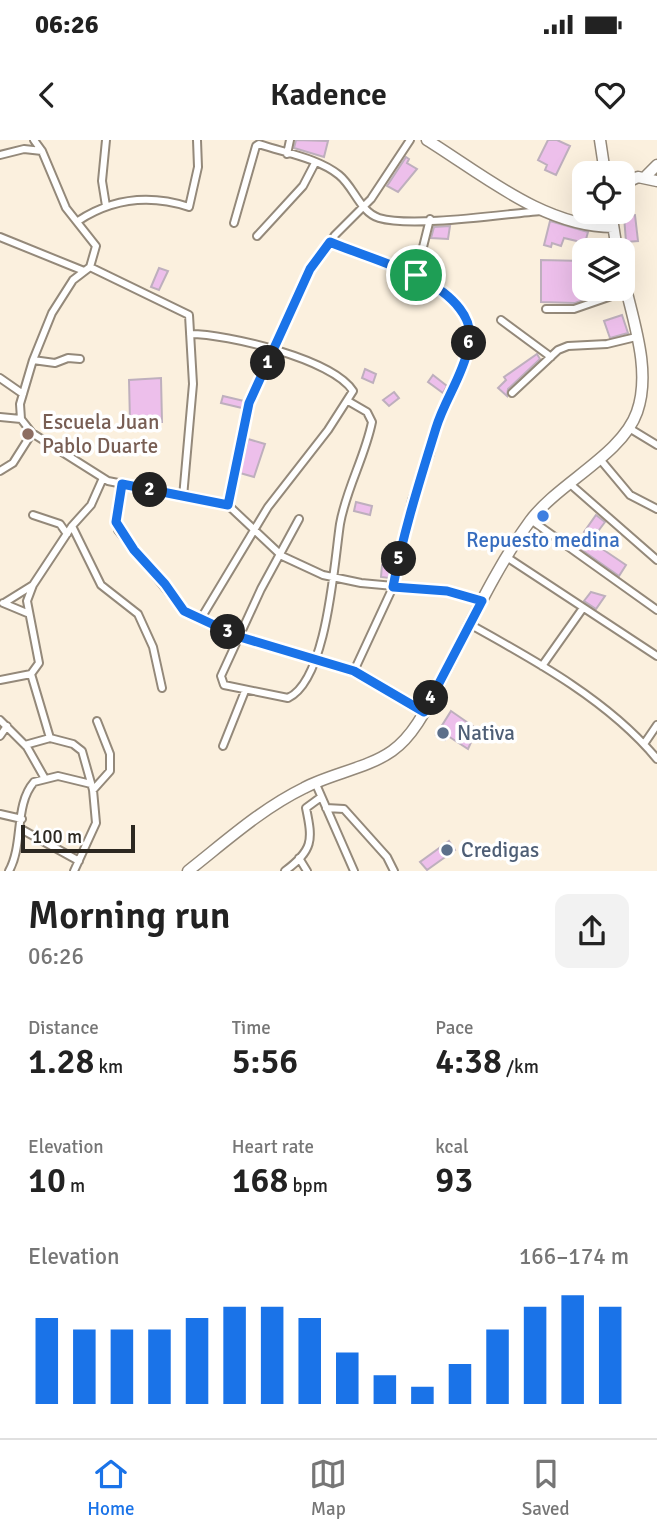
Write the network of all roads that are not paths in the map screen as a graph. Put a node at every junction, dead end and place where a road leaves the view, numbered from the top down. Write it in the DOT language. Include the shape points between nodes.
graph roads {
  1 [pos="34,140"];
  2 [pos="106,140"];
  3 [pos="197,140"];
  4 [pos="290,140"];
  5 [pos="410,140"];
  6 [pos="426,140"];
  7 [pos="598,141"];
  8 [pos="42,151"];
  9 [pos="287,153"];
  10 [pos="0,155"];
  11 [pos="602,161"];
  12 [pos="315,163"];
  13 [pos="657,165"];
  14 [pos="646,176"];
  15 [pos="635,180"];
  16 [pos="657,181"];
  17 [pos="363,205"];
  18 [pos="106,206"];
  19 [pos="543,211"];
  20 [pos="430,219"];
  21 [pos="78,221"];
  22 [pos="234,223"];
  23 [pos="612,224"];
  24 [pos="612,227"];
  25 [pos="257,236"];
  26 [pos="0,237"];
  27 [pos="614,238"];
  28 [pos="330,242"];
  29 [pos="87,269"];
  30 [pos="416,275"];
  31 [pos="597,301"];
  32 [pos="628,301"];
  33 [pos="546,309"];
  34 [pos="501,320"];
  35 [pos="190,334"];
  36 [pos="636,337"];
  37 [pos="274,349"];
  38 [pos="551,357"];
  39 [pos="80,359"];
  40 [pos="33,360"];
  41 [pos="0,378"];
  42 [pos="512,393"];
  43 [pos="23,394"];
  44 [pos="348,401"];
  45 [pos="0,417"];
  46 [pos="21,419"];
  47 [pos="629,428"];
  48 [pos="32,433"];
  49 [pos="657,446"];
  50 [pos="599,458"];
  51 [pos="0,471"];
  52 [pos="103,478"];
  53 [pos="568,482"];
  54 [pos="122,484"];
  55 [pos="183,497"];
  56 [pos="228,505"];
  57 [pos="657,509"];
  58 [pos="33,514"];
  59 [pos="299,519"];
  60 [pos="531,520"];
  61 [pos="72,526"];
  62 [pos="257,529"];
  63 [pos="67,534"];
  64 [pos="282,556"];
  65 [pos="508,558"];
  66 [pos="657,560"];
  67 [pos="333,579"];
  68 [pos="33,585"];
  69 [pos="393,587"];
  70 [pos="482,601"];
  71 [pos="2,603"];
  72 [pos="583,608"];
  73 [pos="657,610"];
  74 [pos="27,613"];
  75 [pos="200,620"];
  76 [pos="471,625"];
  77 [pos="240,637"];
  78 [pos="657,656"];
  79 [pos="315,660"];
  80 [pos="542,666"];
  81 [pos="354,671"];
  82 [pos="31,674"];
  83 [pos="0,680"];
  84 [pos="162,688"];
  85 [pos="245,691"];
  86 [pos="424,712"];
  87 [pos="0,720"];
  88 [pos="97,721"];
  89 [pos="657,725"];
  90 [pos="6,726"];
  91 [pos="0,736"];
  92 [pos="50,738"];
  93 [pos="644,744"];
  94 [pos="26,745"];
  95 [pos="223,746"];
  96 [pos="657,759"];
  97 [pos="44,777"];
  98 [pos="315,782"];
  99 [pos="92,787"];
  100 [pos="321,797"];
  101 [pos="326,808"];
  102 [pos="0,814"];
  103 [pos="22,819"];
  104 [pos="21,829"];
  105 [pos="299,859"];
  106 [pos="79,861"];
  107 [pos="9,871"];
  108 [pos="74,871"];
  109 [pos="188,871"];
  110 [pos="285,871"];
  111 [pos="307,871"];
  112 [pos="354,871"];
  113 [pos="394,871"];
  1 -- 8 [label="street"];
  2 -- 18 [label="street" via="102,181"];
  3 -- 18 [label="street" via="198,167 189,207 147,198"];
  4 -- 9 [label="street"];
  5 -- 17 [label="street"];
  6 -- 19 [label="main road"];
  7 -- 11 [label="main road"];
  8 -- 10 [label="street" via="24,149"];
  8 -- 21 [label="street" via="66,208"];
  9 -- 12 [label="street"];
  9 -- 22 [label="street" via="258,144"];
  12 -- 17 [label="street" via="342,177"];
  12 -- 25 [label="street" via="303,186"];
  13 -- 14 [label="main road"];
  14 -- 15 [label="main road"];
  14 -- 16 [label="main road"];
  17 -- 20 [label="street" via="379,218"];
  17 -- 28 [label="street"];
  18 -- 21 [label="street"];
  19 -- 20 [label="street"];
  19 -- 24 [label="main road" via="581,224"];
  20 -- 30 [label="street"];
  21 -- 29 [label="street" via="96,246"];
  23 -- 24 [label="main road"];
  24 -- 27 [label="main road"];
  26 -- 29 [label="street"];
  28 -- 30 [label="street"];
  28 -- 37 [label="street" via="310,269"];
  29 -- 35 [label="street" via="188,314"];
  29 -- 40 [label="street" via="73,280 52,313"];
  30 -- 69 [label="street" via="460,309 471,330 468,350 412,500"];
  31 -- 33 [label="street" via="574,309"];
  32 -- 36 [label="main road"];
  34 -- 38 [label="street"];
  35 -- 37 [label="street" via="217,334"];
  35 -- 55 [label="street" via="193,384"];
  36 -- 38 [label="street" via="568,346"];
  36 -- 47 [label="main road" via="641,389"];
  37 -- 44 [label="street" via="314,364 352,388"];
  37 -- 56 [label="street" via="249,403"];
  38 -- 42 [label="street"];
  39 -- 40 [label="street"];
  40 -- 43 [label="street"];
  41 -- 43 [label="street"];
  43 -- 46 [label="street"];
  44 -- 62 [label="street" via="283,485"];
  44 -- 67 [label="street" via="371,415 372,422 340,523"];
  45 -- 46 [label="street"];
  46 -- 48 [label="street"];
  47 -- 49 [label="street"];
  47 -- 50 [label="main road"];
  48 -- 51 [label="street" via="13,463"];
  48 -- 52 [label="street"];
  50 -- 53 [label="main road"];
  50 -- 57 [label="street" via="630,495"];
  52 -- 54 [label="street"];
  52 -- 61 [label="street" via="91,505"];
  53 -- 60 [label="main road"];
  53 -- 66 [label="street"];
  54 -- 55 [label="street"];
  54 -- 75 [label="street" via="118,530 181,607"];
  55 -- 56 [label="street"];
  56 -- 62 [label="street"];
  58 -- 63 [label="street" via="60,524"];
  59 -- 64 [label="street"];
  60 -- 65 [label="main road"];
  60 -- 73 [label="street"];
  61 -- 63 [label="street"];
  61 -- 84 [label="street" via="101,585 138,614 153,647"];
  62 -- 64 [label="street"];
  62 -- 75 [label="street"];
  63 -- 68 [label="street"];
  64 -- 67 [label="street"];
  64 -- 77 [label="street"];
  65 -- 70 [label="main road"];
  65 -- 72 [label="street"];
  67 -- 69 [label="street"];
  67 -- 79 [label="street"];
  68 -- 71 [label="street"];
  68 -- 74 [label="street"];
  69 -- 70 [label="street" via="447,591"];
  69 -- 81 [label="street"];
  70 -- 76 [label="main road"];
  71 -- 74 [label="street"];
  72 -- 78 [label="street"];
  72 -- 80 [label="street"];
  74 -- 82 [label="street" via="39,663"];
  75 -- 77 [label="street"];
  76 -- 80 [label="street"];
  76 -- 86 [label="main road"];
  77 -- 79 [label="street"];
  77 -- 85 [label="street" via="221,681"];
  79 -- 81 [label="street"];
  79 -- 85 [label="street" via="306,684 288,698"];
  80 -- 93 [label="street"];
  81 -- 86 [label="street"];
  82 -- 83 [label="street"];
  82 -- 92 [label="street"];
  85 -- 95 [label="street"];
  86 -- 98 [label="main road" via="391,752"];
  87 -- 90 [label="street"];
  88 -- 99 [label="street" via="110,754 110,771"];
  89 -- 93 [label="street"];
  90 -- 91 [label="street"];
  90 -- 94 [label="street"];
  92 -- 94 [label="street"];
  92 -- 99 [label="street" via="78,746"];
  93 -- 96 [label="street"];
  94 -- 97 [label="street"];
  97 -- 99 [label="street" via="58,776"];
  97 -- 103 [label="street" via="29,788"];
  98 -- 100 [label="street"];
  98 -- 109 [label="main road" via="280,800"];
  99 -- 106 [label="street" via="96,823"];
  100 -- 101 [label="street"];
  100 -- 105 [label="street" via="306,808 312,838"];
  101 -- 112 [label="street"];
  101 -- 113 [label="street" via="344,809"];
  102 -- 103 [label="street"];
  103 -- 104 [label="street"];
  104 -- 106 [label="street"];
  104 -- 107 [label="street" via="18,853"];
  105 -- 110 [label="street"];
  105 -- 111 [label="street"];
  106 -- 108 [label="street"];
}
